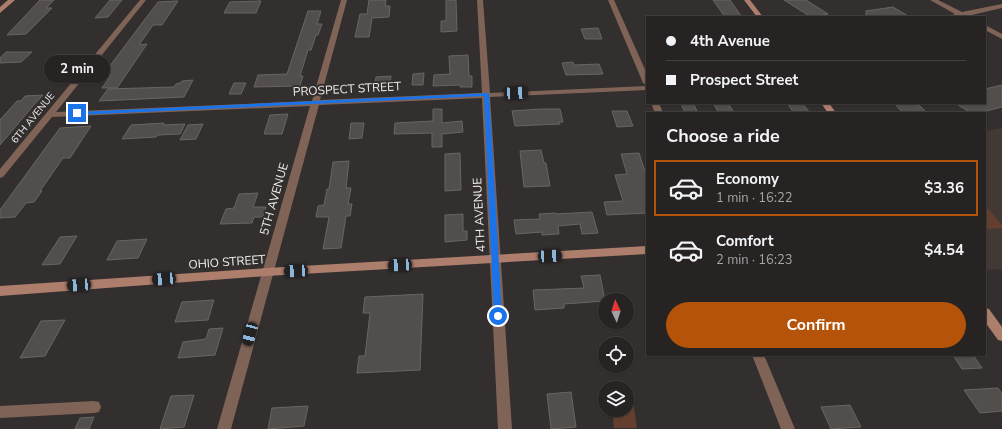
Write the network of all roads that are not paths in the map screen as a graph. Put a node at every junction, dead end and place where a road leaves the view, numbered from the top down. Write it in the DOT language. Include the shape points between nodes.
graph roads {
  1 [pos="12,0"];
  2 [pos="143,0"];
  3 [pos="344,0"];
  4 [pos="480,0"];
  5 [pos="611,0"];
  6 [pos="747,0"];
  7 [pos="933,0"];
  8 [pos="1002,6"];
  9 [pos="0,11"];
  10 [pos="759,16"];
  11 [pos="963,16"];
  12 [pos="986,28"];
  13 [pos="1002,36"];
  14 [pos="646,81"];
  15 [pos="646,88"];
  16 [pos="487,94"];
  17 [pos="315,102"];
  18 [pos="49,115"];
  19 [pos="0,175"];
  20 [pos="646,250"];
  21 [pos="494,259"];
  22 [pos="267,272"];
  23 [pos="0,290"];
  24 [pos="986,314"];
  25 [pos="1002,336"];
  26 [pos="758,356"];
  27 [pos="94,407"];
  28 [pos="0,412"];
  29 [pos="224,429"];
  30 [pos="505,429"];
  31 [pos="788,429"];
  1 -- 9 [label="street"];
  2 -- 18 [label="street, 6TH AVENUE"];
  3 -- 17 [label="street, 5TH AVENUE"];
  4 -- 16 [label="street, 4TH AVENUE"];
  5 -- 14 [label="street"];
  6 -- 10 [label="street"];
  7 -- 11 [label="street"];
  8 -- 11 [label="street"];
  12 -- 13 [label="street"];
  15 -- 16 [label="street, PROSPECT STREET"];
  16 -- 17 [label="street, PROSPECT STREET"];
  16 -- 21 [label="street, 4TH AVENUE"];
  17 -- 18 [label="street, PROSPECT STREET"];
  17 -- 22 [label="street, 5TH AVENUE"];
  18 -- 19 [label="street, 6TH AVENUE"];
  20 -- 21 [label="street, OHIO STREET"];
  21 -- 22 [label="street, OHIO STREET"];
  21 -- 30 [label="street, 4TH AVENUE"];
  22 -- 23 [label="street, OHIO STREET"];
  22 -- 29 [label="street, 5TH AVENUE"];
  24 -- 25 [label="street"];
  26 -- 31 [label="street"];
  27 -- 28 [label="street"];
}
